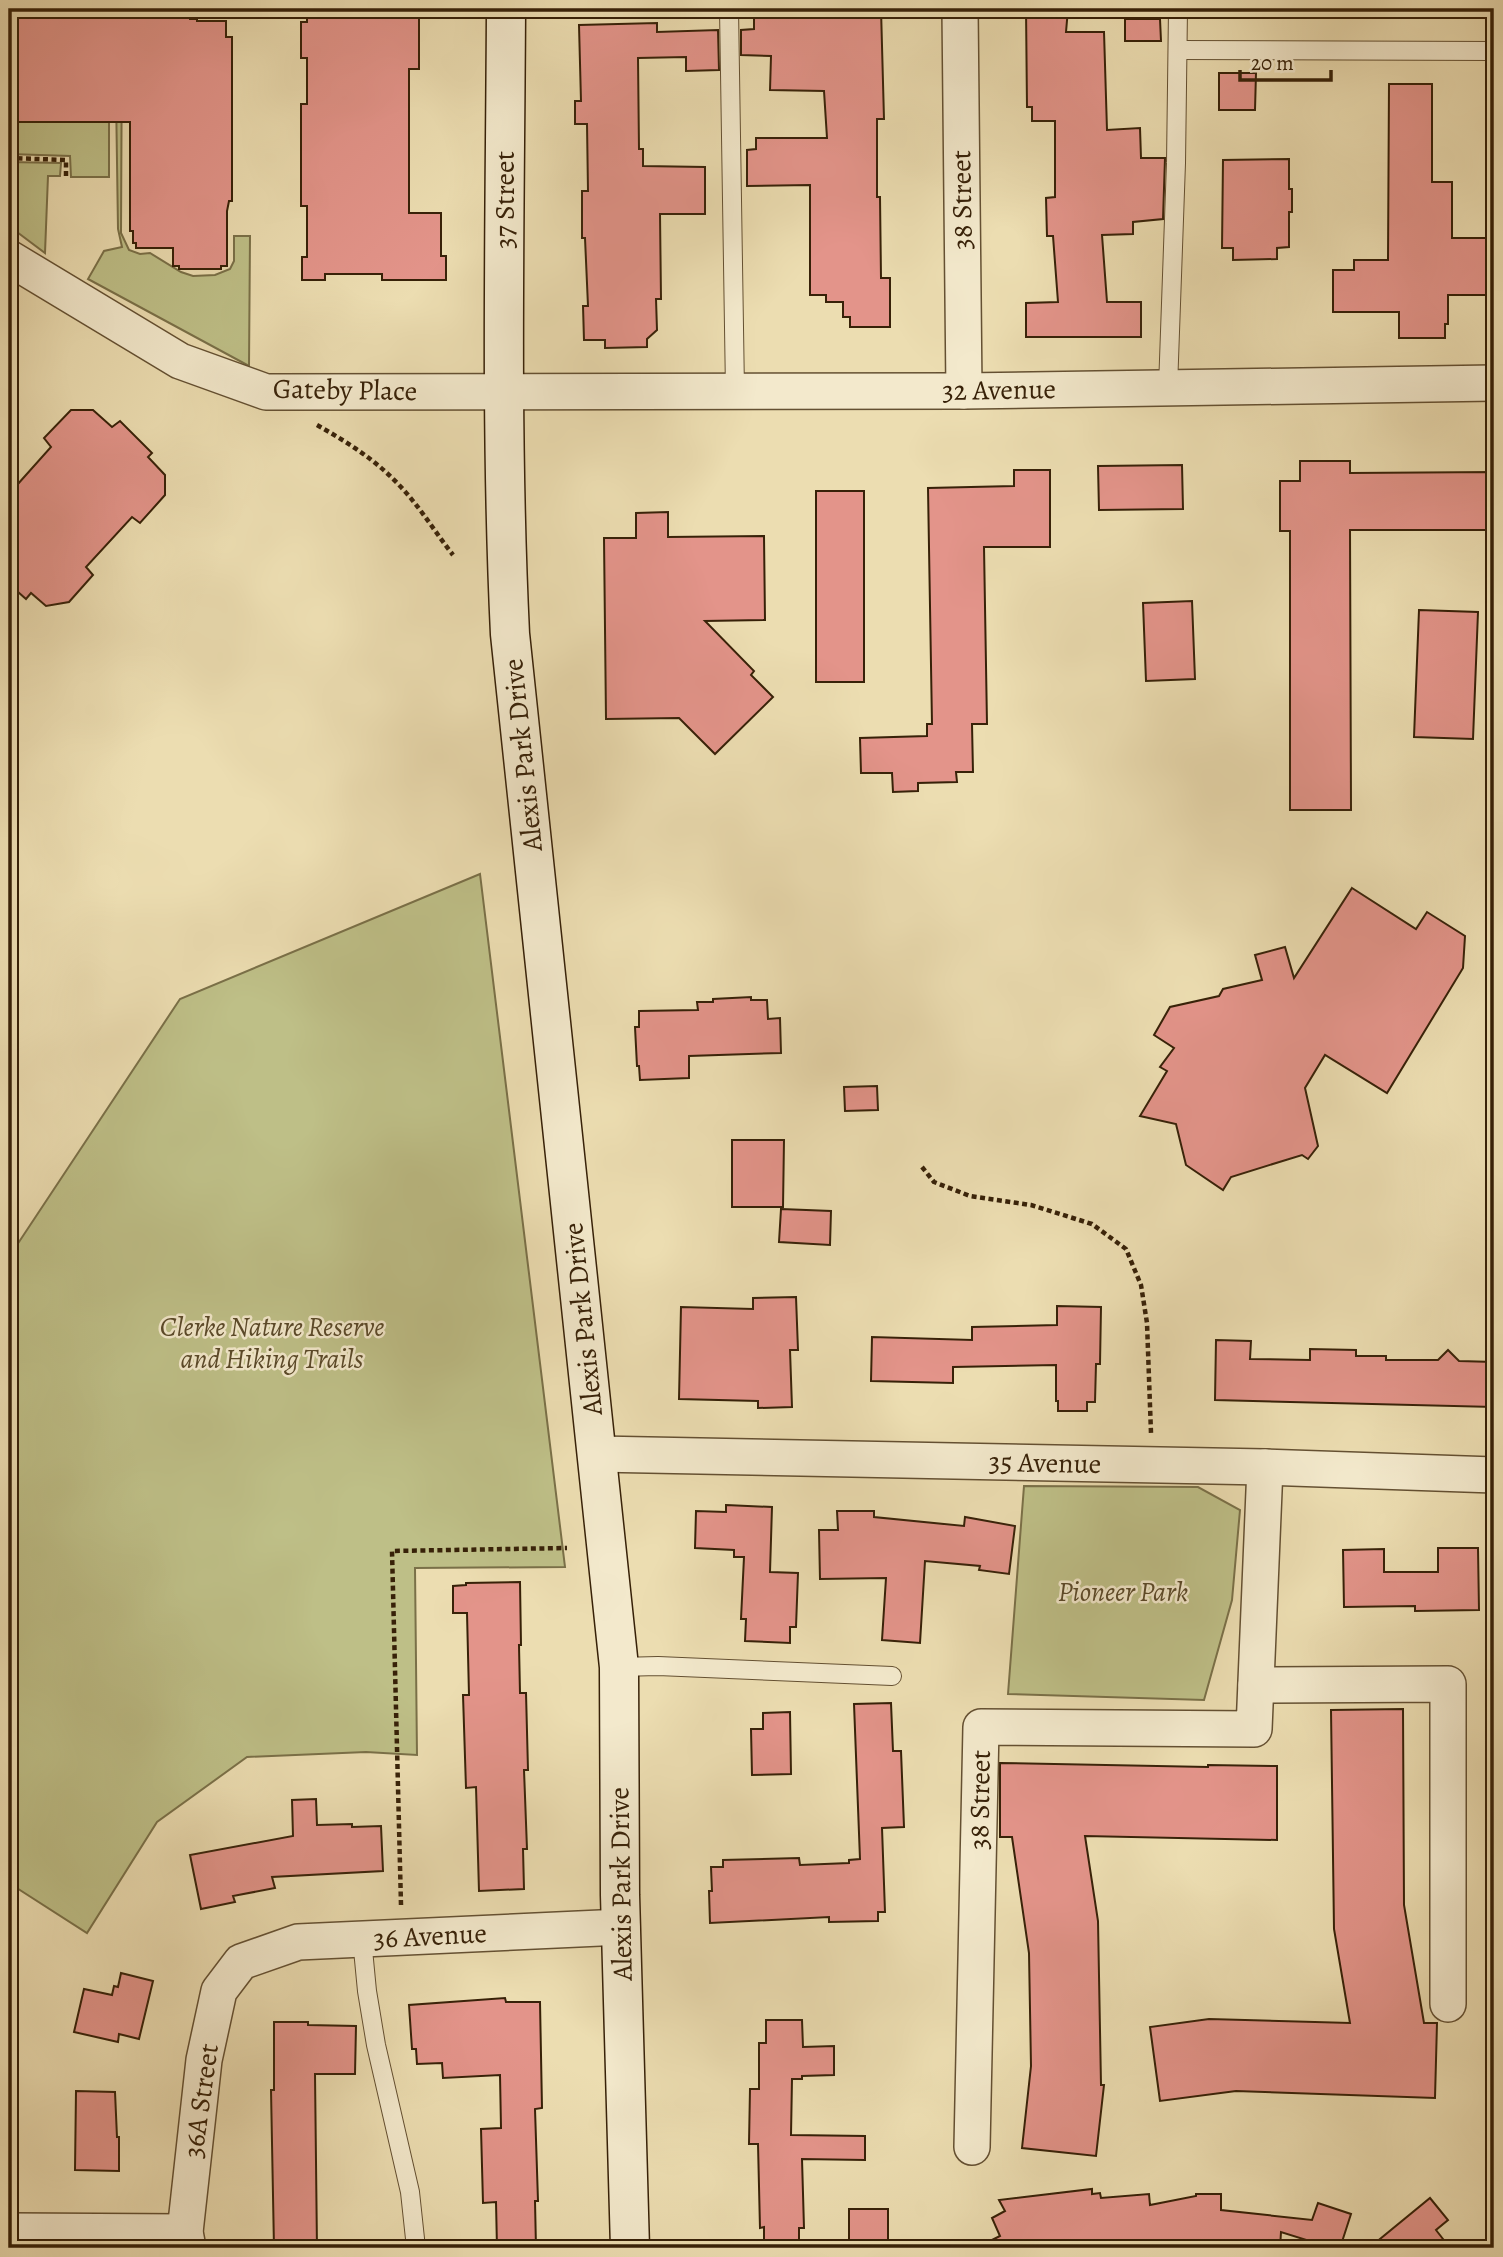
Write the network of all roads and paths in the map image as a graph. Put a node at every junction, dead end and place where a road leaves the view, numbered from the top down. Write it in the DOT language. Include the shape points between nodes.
graph roads {
  1 [pos="506,9"];
  2 [pos="729,9"];
  3 [pos="960,9"];
  4 [pos="1178,9"];
  5 [pos="1178,50"];
  6 [pos="1494,51"];
  7 [pos="9,158"];
  8 [pos="66,176"];
  9 [pos="9,258"];
  10 [pos="1494,383"];
  11 [pos="1168,388"];
  12 [pos="504,391"];
  13 [pos="735,391"];
  14 [pos="964,391"];
  15 [pos="316,425"];
  16 [pos="453,555"];
  17 [pos="922,1167"];
  18 [pos="597,1454"];
  19 [pos="1152,1465"];
  20 [pos="1265,1467"];
  21 [pos="1494,1475"];
  22 [pos="567,1548"];
  23 [pos="619,1667"];
  24 [pos="892,1676"];
  25 [pos="1256,1685"];
  26 [pos="622,1927"];
  27 [pos="402,1937"];
  28 [pos="362,1939"];
  29 [pos="241,1962"];
  30 [pos="1448,2004"];
  31 [pos="972,2147"];
  32 [pos="12,2237"];
  33 [pos="187,2240"];
  34 [pos="416,2248"];
  35 [pos="630,2248"];
  1 -- 12 [label="street, 37 Street"];
  2 -- 13 [label="lane"];
  3 -- 14 [label="street, 38 Street"];
  4 -- 5 [label="lane"];
  5 -- 6 [label="lane"];
  5 -- 11 [label="lane"];
  7 -- 8 [label="path" via="66,160"];
  9 -- 12 [label="street, Gateby Place" via="180,361 266,392"];
  10 -- 11 [label="street, 32 Avenue"];
  11 -- 14 [label="street, 32 Avenue"];
  12 -- 13 [label="street, 32 Avenue"];
  12 -- 18 [label="street, Alexis Park Drive" via="510,634"];
  13 -- 14 [label="street, 32 Avenue"];
  15 -- 16 [label="path" via="387,473"];
  17 -- 19 [label="path" via="934,1182 970,1196 1031,1205 1092,1224 1126,1249 1141,1284 1147,1323"];
  18 -- 19 [label="street, 35 Avenue"];
  18 -- 23 [label="street, Alexis Park Drive"];
  19 -- 20 [label="street, 35 Avenue"];
  20 -- 21 [label="street, 35 Avenue"];
  20 -- 25 [label="street, 38 Street"];
  22 -- 27 [label="path" via="392,1551"];
  23 -- 24 [label="lane"];
  23 -- 26 [label="street, Alexis Park Drive"];
  25 -- 30 [label="street" via="1448,1684"];
  25 -- 31 [label="street, 38 Street" via="1254,1729 981,1727"];
  26 -- 27 [label="street, 36 Avenue"];
  26 -- 35 [label="street, Alexis Park Drive"];
  27 -- 28 [label="street, 36 Avenue"];
  28 -- 29 [label="street, 36 Avenue" via="298,1942"];
  28 -- 34 [label="lane" via="376,2045 410,2192"];
  29 -- 33 [label="street, 36A Street" via="219,1991 204,2060"];
  32 -- 33 [label="street"];
}
